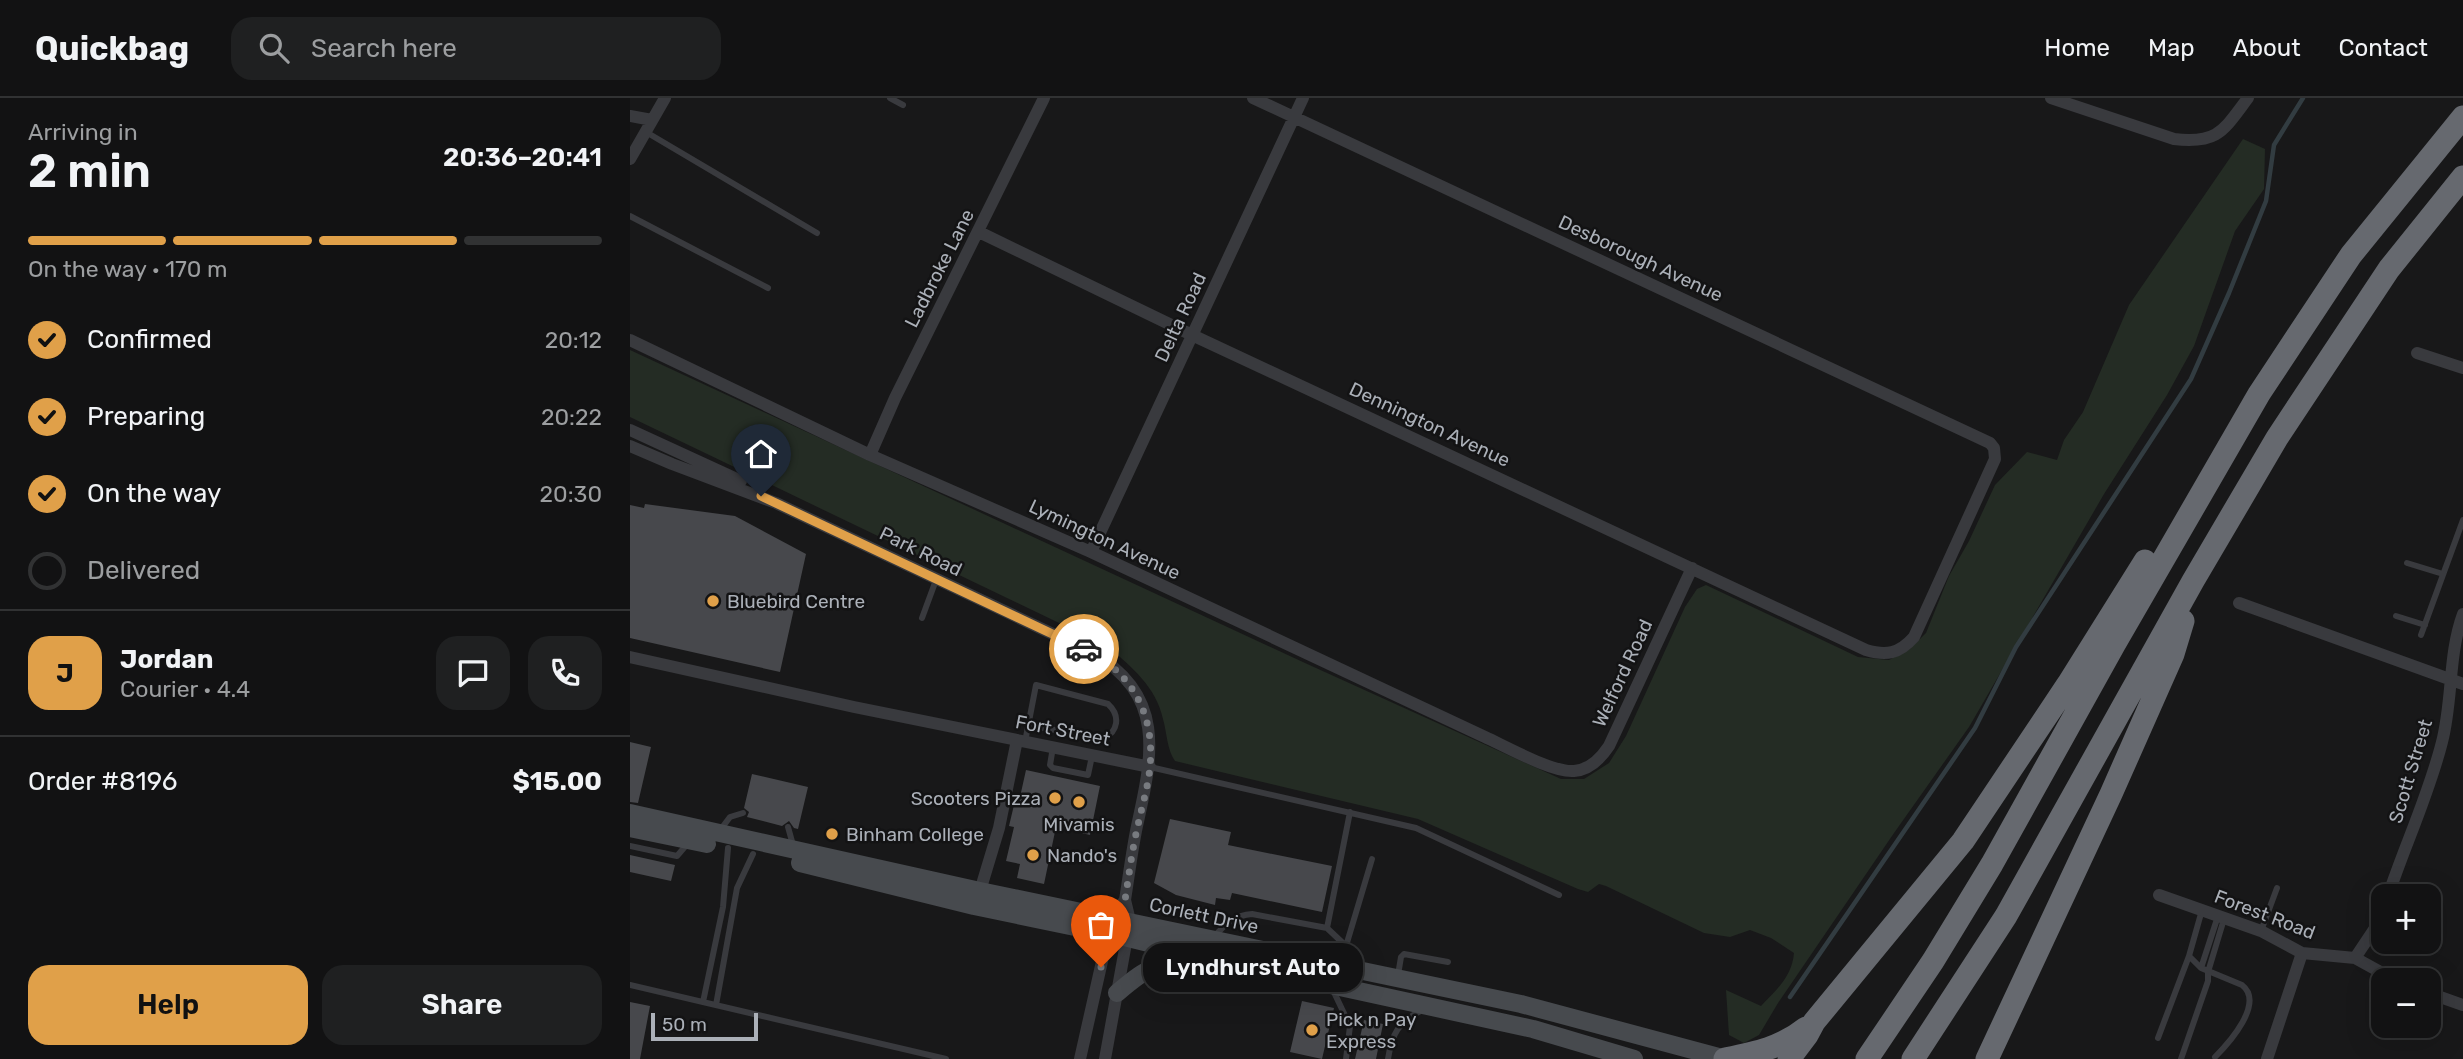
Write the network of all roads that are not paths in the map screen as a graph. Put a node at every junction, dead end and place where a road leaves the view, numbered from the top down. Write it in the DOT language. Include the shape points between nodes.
graph roads {
  1 [pos="665,98"];
  2 [pos="890,98"];
  3 [pos="1044,98"];
  4 [pos="1253,98"];
  5 [pos="1303,98"];
  6 [pos="2051,98"];
  7 [pos="2248,98"];
  8 [pos="903,105"];
  9 [pos="630,116"];
  10 [pos="1294,117"];
  11 [pos="2463,117"];
  12 [pos="649,126"];
  13 [pos="630,159"];
  14 [pos="2463,177"];
  15 [pos="630,216"];
  16 [pos="979,232"];
  17 [pos="817,233"];
  18 [pos="768,288"];
  19 [pos="1192,335"];
  20 [pos="630,340"];
  21 [pos="2417,353"];
  22 [pos="2463,368"];
  23 [pos="630,430"];
  24 [pos="630,446"];
  25 [pos="2226,450"];
  26 [pos="870,455"];
  27 [pos="740,485"];
  28 [pos="2462,524"];
  29 [pos="1091,552"];
  30 [pos="2407,564"];
  31 [pos="1692,568"];
  32 [pos="2443,574"];
  33 [pos="936,580"];
  34 [pos="2193,581"];
  35 [pos="2239,603"];
  36 [pos="2463,614"];
  37 [pos="2396,616"];
  38 [pos="922,618"];
  39 [pos="2425,625"];
  40 [pos="2421,635"];
  41 [pos="1866,650"];
  42 [pos="630,657"];
  43 [pos="2450,679"];
  44 [pos="2463,684"];
  45 [pos="1028,725"];
  46 [pos="1021,741"];
  47 [pos="1053,747"];
  48 [pos="1092,756"];
  49 [pos="1150,766"];
  50 [pos="1565,771"];
  51 [pos="1350,812"];
  52 [pos="630,813"];
  53 [pos="743,813"];
  54 [pos="788,827"];
  55 [pos="630,828"];
  56 [pos="691,840"];
  57 [pos="723,841"];
  58 [pos="630,846"];
  59 [pos="794,850"];
  60 [pos="753,853"];
  61 [pos="1371,859"];
  62 [pos="2392,884"];
  63 [pos="2277,888"];
  64 [pos="980,891"];
  65 [pos="1559,895"];
  66 [pos="2159,895"];
  67 [pos="1125,900"];
  68 [pos="2202,910"];
  69 [pos="2221,918"];
  70 [pos="1110,926"];
  71 [pos="1327,928"];
  72 [pos="1129,930"];
  73 [pos="2261,931"];
  74 [pos="2371,934"];
  75 [pos="1212,938"];
  76 [pos="1346,946"];
  77 [pos="2302,953"];
  78 [pos="2189,956"];
  79 [pos="2355,958"];
  80 [pos="1448,962"];
  81 [pos="1230,963"];
  82 [pos="1350,967"];
  83 [pos="2373,968"];
  84 [pos="2205,970"];
  85 [pos="1397,977"];
  86 [pos="1330,984"];
  87 [pos="630,985"];
  88 [pos="1117,993"];
  89 [pos="2441,997"];
  90 [pos="703,1002"];
  91 [pos="716,1005"];
  92 [pos="2463,1005"];
  93 [pos="1430,1006"];
  94 [pos="1814,1022"];
  95 [pos="2158,1038"];
  96 [pos="1869,1057"];
  97 [pos="2215,1057"];
  98 [pos="946,1059"];
  99 [pos="1080,1059"];
  100 [pos="1105,1059"];
  101 [pos="1346,1059"];
  102 [pos="1388,1059"];
  103 [pos="1634,1059"];
  104 [pos="1725,1059"];
  105 [pos="1789,1059"];
  106 [pos="1913,1059"];
  107 [pos="1987,1059"];
  108 [pos="2181,1059"];
  109 [pos="2267,1059"];
  1 -- 12 [label="street"];
  2 -- 8 [label="lane"];
  3 -- 16 [label="street, Ladbroke Lane"];
  4 -- 10 [label="street, Desborough Avenue"];
  5 -- 10 [label="street, Delta Road"];
  6 -- 7 [label="street" via="2174,139 2205,140 2217,135"];
  9 -- 12 [label="street"];
  10 -- 19 [label="street, Delta Road"];
  10 -- 41 [label="street, Desborough Avenue" via="1984,439 1994,448 1995,459 1914,637 1888,654"];
  11 -- 25 [label="highway" via="2351,255"];
  12 -- 13 [label="street"];
  12 -- 17 [label="lane"];
  14 -- 34 [label="highway" via="2389,269 2277,438"];
  15 -- 18 [label="lane"];
  16 -- 19 [label="street, Dennington Avenue"];
  16 -- 26 [label="street, Ladbroke Lane"];
  19 -- 29 [label="street, Delta Road"];
  19 -- 31 [label="street, Dennington Avenue"];
  20 -- 26 [label="street, Lymington Avenue"];
  21 -- 22 [label="street"];
  23 -- 27 [label="street, Park Road"];
  24 -- 27 [label="street, Park Road"];
  25 -- 94 [label="highway" via="2193,482 2068,684 1963,841"];
  25 -- 96 [label="highway" via="1992,864"];
  26 -- 29 [label="street, Lymington Avenue"];
  27 -- 33 [label="street, Park Road"];
  28 -- 32 [label="lane"];
  29 -- 50 [label="street, Lymington Avenue"];
  30 -- 32 [label="lane"];
  31 -- 41 [label="street, Dennington Avenue"];
  31 -- 50 [label="street, Welford Road" via="1609,746 1592,765"];
  32 -- 39 [label="lane"];
  33 -- 38 [label="lane"];
  33 -- 49 [label="street, Park Road" via="1107,661 1129,681 1145,711"];
  34 -- 106 [label="highway" via="2006,916"];
  34 -- 107 [label="highway" via="2173,654"];
  35 -- 43 [label="street"];
  36 -- 43 [label="street, Scott Street"];
  37 -- 39 [label="lane"];
  39 -- 40 [label="lane"];
  42 -- 46 [label="street, Fort Street"];
  43 -- 44 [label="street"];
  43 -- 62 [label="street, Scott Street" via="2442,743"];
  45 -- 45 [label="lane" via="1036,685 1108,704 1116,718 1113,731 1103,739"];
  45 -- 46 [label="lane"];
  46 -- 47 [label="street, Fort Street"];
  46 -- 64 [label="street"];
  47 -- 48 [label="street, Fort Street"];
  47 -- 48 [label="lane" via="1050,765 1060,769 1088,775"];
  48 -- 49 [label="street, Fort Street"];
  49 -- 51 [label="lane, Fort Street"];
  49 -- 67 [label="street, Park Road"];
  51 -- 65 [label="lane, Fort Street" via="1430,832"];
  51 -- 71 [label="lane"];
  52 -- 57 [label="main road, Corlett Drive"];
  53 -- 57 [label="lane" via="730,817"];
  54 -- 59 [label="lane"];
  55 -- 56 [label="main road, Corlett Drive"];
  56 -- 57 [label="main road, Corlett Drive"];
  56 -- 58 [label="lane" via="677,856"];
  57 -- 59 [label="main road, Corlett Drive"];
  57 -- 60 [label="main road, Corlett Drive"];
  57 -- 90 [label="lane" via="723,907"];
  59 -- 64 [label="main road, Corlett Drive"];
  60 -- 70 [label="main road, Corlett Drive" via="974,906"];
  60 -- 91 [label="lane" via="737,888"];
  61 -- 76 [label="lane"];
  63 -- 73 [label="lane"];
  64 -- 70 [label="main road, Corlett Drive"];
  66 -- 68 [label="street, Forest Road"];
  67 -- 70 [label="street"];
  67 -- 72 [label="street"];
  68 -- 69 [label="street, Forest Road"];
  68 -- 78 [label="lane"];
  69 -- 73 [label="street, Forest Road"];
  69 -- 84 [label="lane"];
  70 -- 72 [label="main road, Corlett Drive"];
  70 -- 99 [label="street"];
  71 -- 75 [label="lane" via="1242,915"];
  71 -- 76 [label="lane"];
  72 -- 75 [label="main road, Corlett Drive"];
  72 -- 81 [label="main road, Corlett Drive"];
  72 -- 88 [label="street"];
  73 -- 77 [label="street, Forest Road"];
  74 -- 79 [label="street"];
  75 -- 82 [label="main road, Corlett Drive"];
  76 -- 82 [label="lane"];
  77 -- 79 [label="street, Forest Road"];
  77 -- 109 [label="street"];
  78 -- 84 [label="lane"];
  78 -- 95 [label="lane"];
  79 -- 83 [label="street, Forest Road"];
  80 -- 85 [label="lane" via="1404,954"];
  81 -- 86 [label="main road, Corlett Drive"];
  81 -- 88 [label="main road" via="1154,966"];
  82 -- 85 [label="main road, Corlett Drive"];
  84 -- 97 [label="lane" via="2247,988 2249,998 2244,1020"];
  84 -- 108 [label="lane" via="2208,981"];
  85 -- 104 [label="main road, Corlett Drive" via="1521,1004"];
  86 -- 93 [label="main road, Corlett Drive"];
  86 -- 101 [label="lane" via="1350,1026"];
  87 -- 90 [label="lane"];
  88 -- 100 [label="street"];
  89 -- 92 [label="street"];
  90 -- 91 [label="lane"];
  91 -- 98 [label="lane"];
  93 -- 102 [label="lane" via="1394,1032"];
  93 -- 103 [label="main road, Corlett Drive" via="1533,1029"];
  94 -- 104 [label="highway" via="1787,1042 1763,1052"];
  94 -- 105 [label="highway"];
}
